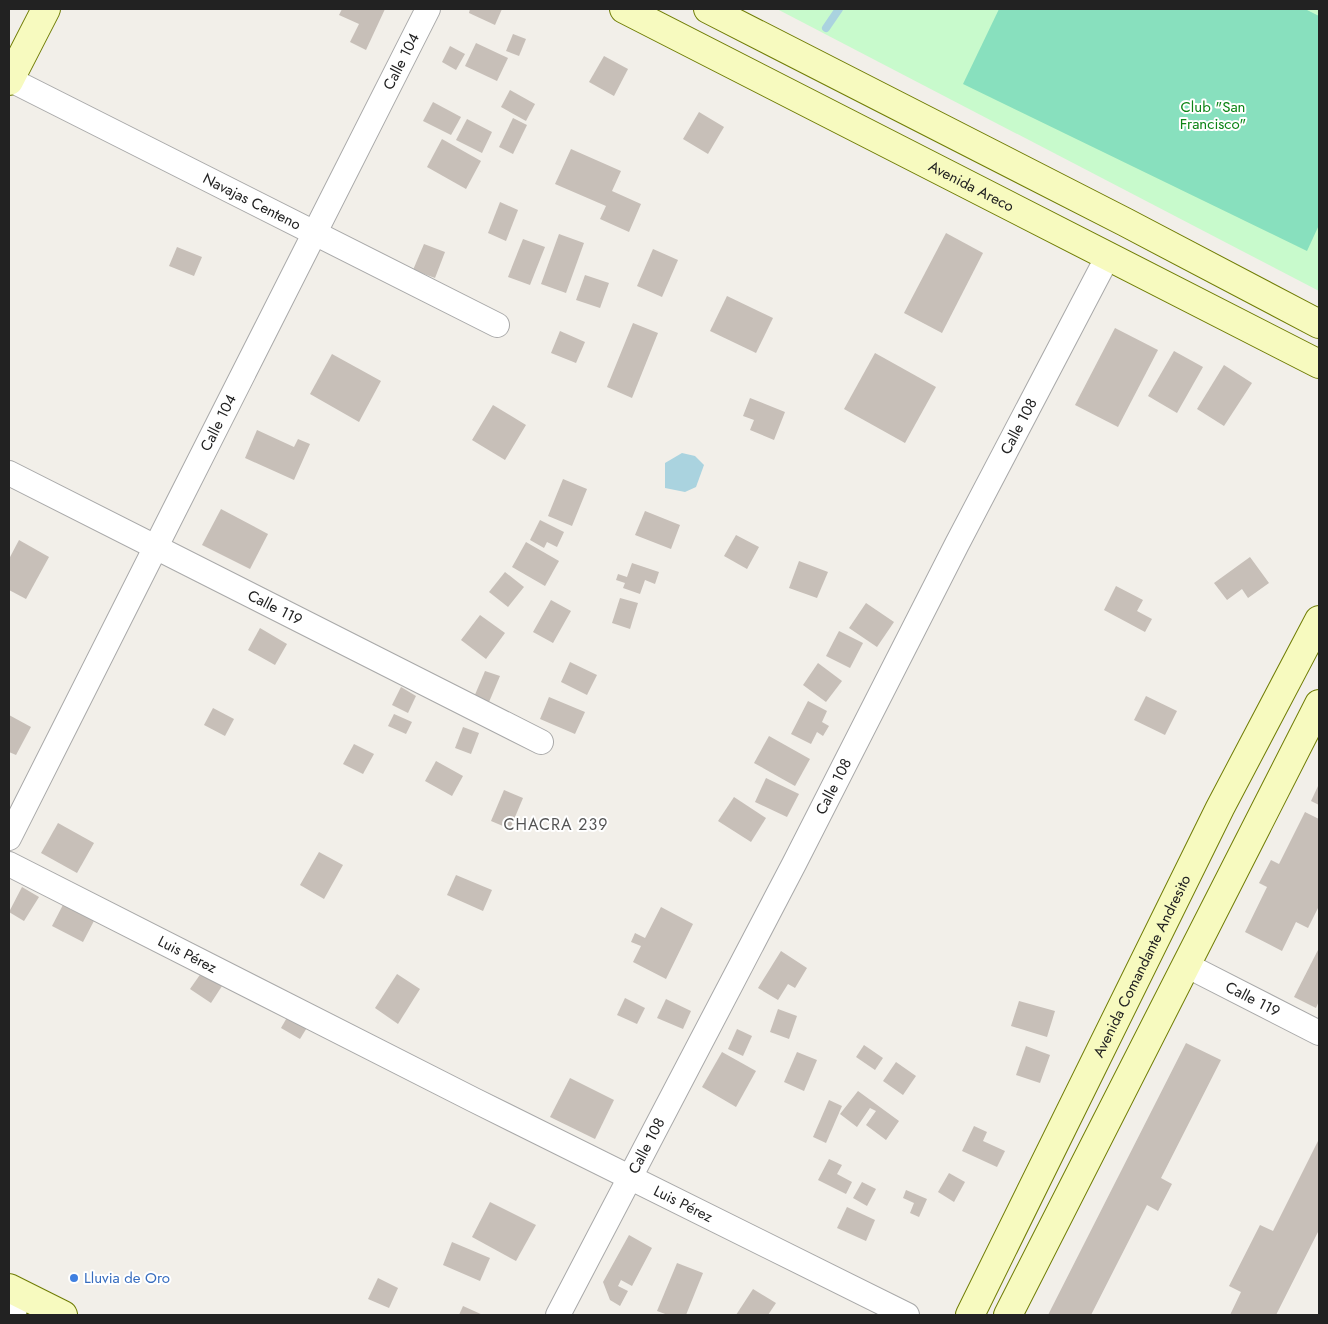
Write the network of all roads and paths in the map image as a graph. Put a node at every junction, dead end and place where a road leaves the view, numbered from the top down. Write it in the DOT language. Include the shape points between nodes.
graph roads {
  1 [pos="46,9"];
  2 [pos="428,9"];
  3 [pos="624,9"];
  4 [pos="708,9"];
  5 [pos="9,80"];
  6 [pos="313,232"];
  7 [pos="1108,256"];
  8 [pos="1319,324"];
  9 [pos="497,325"];
  10 [pos="1319,364"];
  11 [pos="9,473"];
  12 [pos="156,548"];
  13 [pos="1319,620"];
  14 [pos="1319,704"];
  15 [pos="541,742"];
  16 [pos="9,838"];
  17 [pos="9,864"];
  18 [pos="1186,965"];
  19 [pos="1319,1033"];
  20 [pos="629,1178"];
  21 [pos="14,1299"];
  22 [pos="63,1315"];
  23 [pos="558,1315"];
  24 [pos="907,1315"];
  25 [pos="970,1315"];
  26 [pos="1008,1315"];
  1 -- 5 [label="main road"];
  2 -- 6 [label="street, Calle 104"];
  3 -- 7 [label="main road, Avenida Areco"];
  4 -- 8 [label="main road"];
  5 -- 6 [label="street, Navajas Centeno"];
  6 -- 9 [label="street, Navajas Centeno"];
  6 -- 12 [label="street, Calle 104"];
  7 -- 10 [label="main road, Avenida Areco"];
  7 -- 20 [label="street, Calle 108"];
  11 -- 12 [label="street, Calle 119"];
  12 -- 15 [label="street, Calle 119"];
  12 -- 16 [label="street, Calle 104"];
  13 -- 25 [label="main road, Avenida Comandante Andresito" via="1216,817"];
  14 -- 18 [label="main road"];
  17 -- 20 [label="street, Luis Pérez"];
  18 -- 19 [label="street, Calle 119"];
  18 -- 26 [label="main road"];
  20 -- 23 [label="street, Calle 108"];
  20 -- 24 [label="street, Luis Pérez"];
  21 -- 22 [label="main road"];
}
